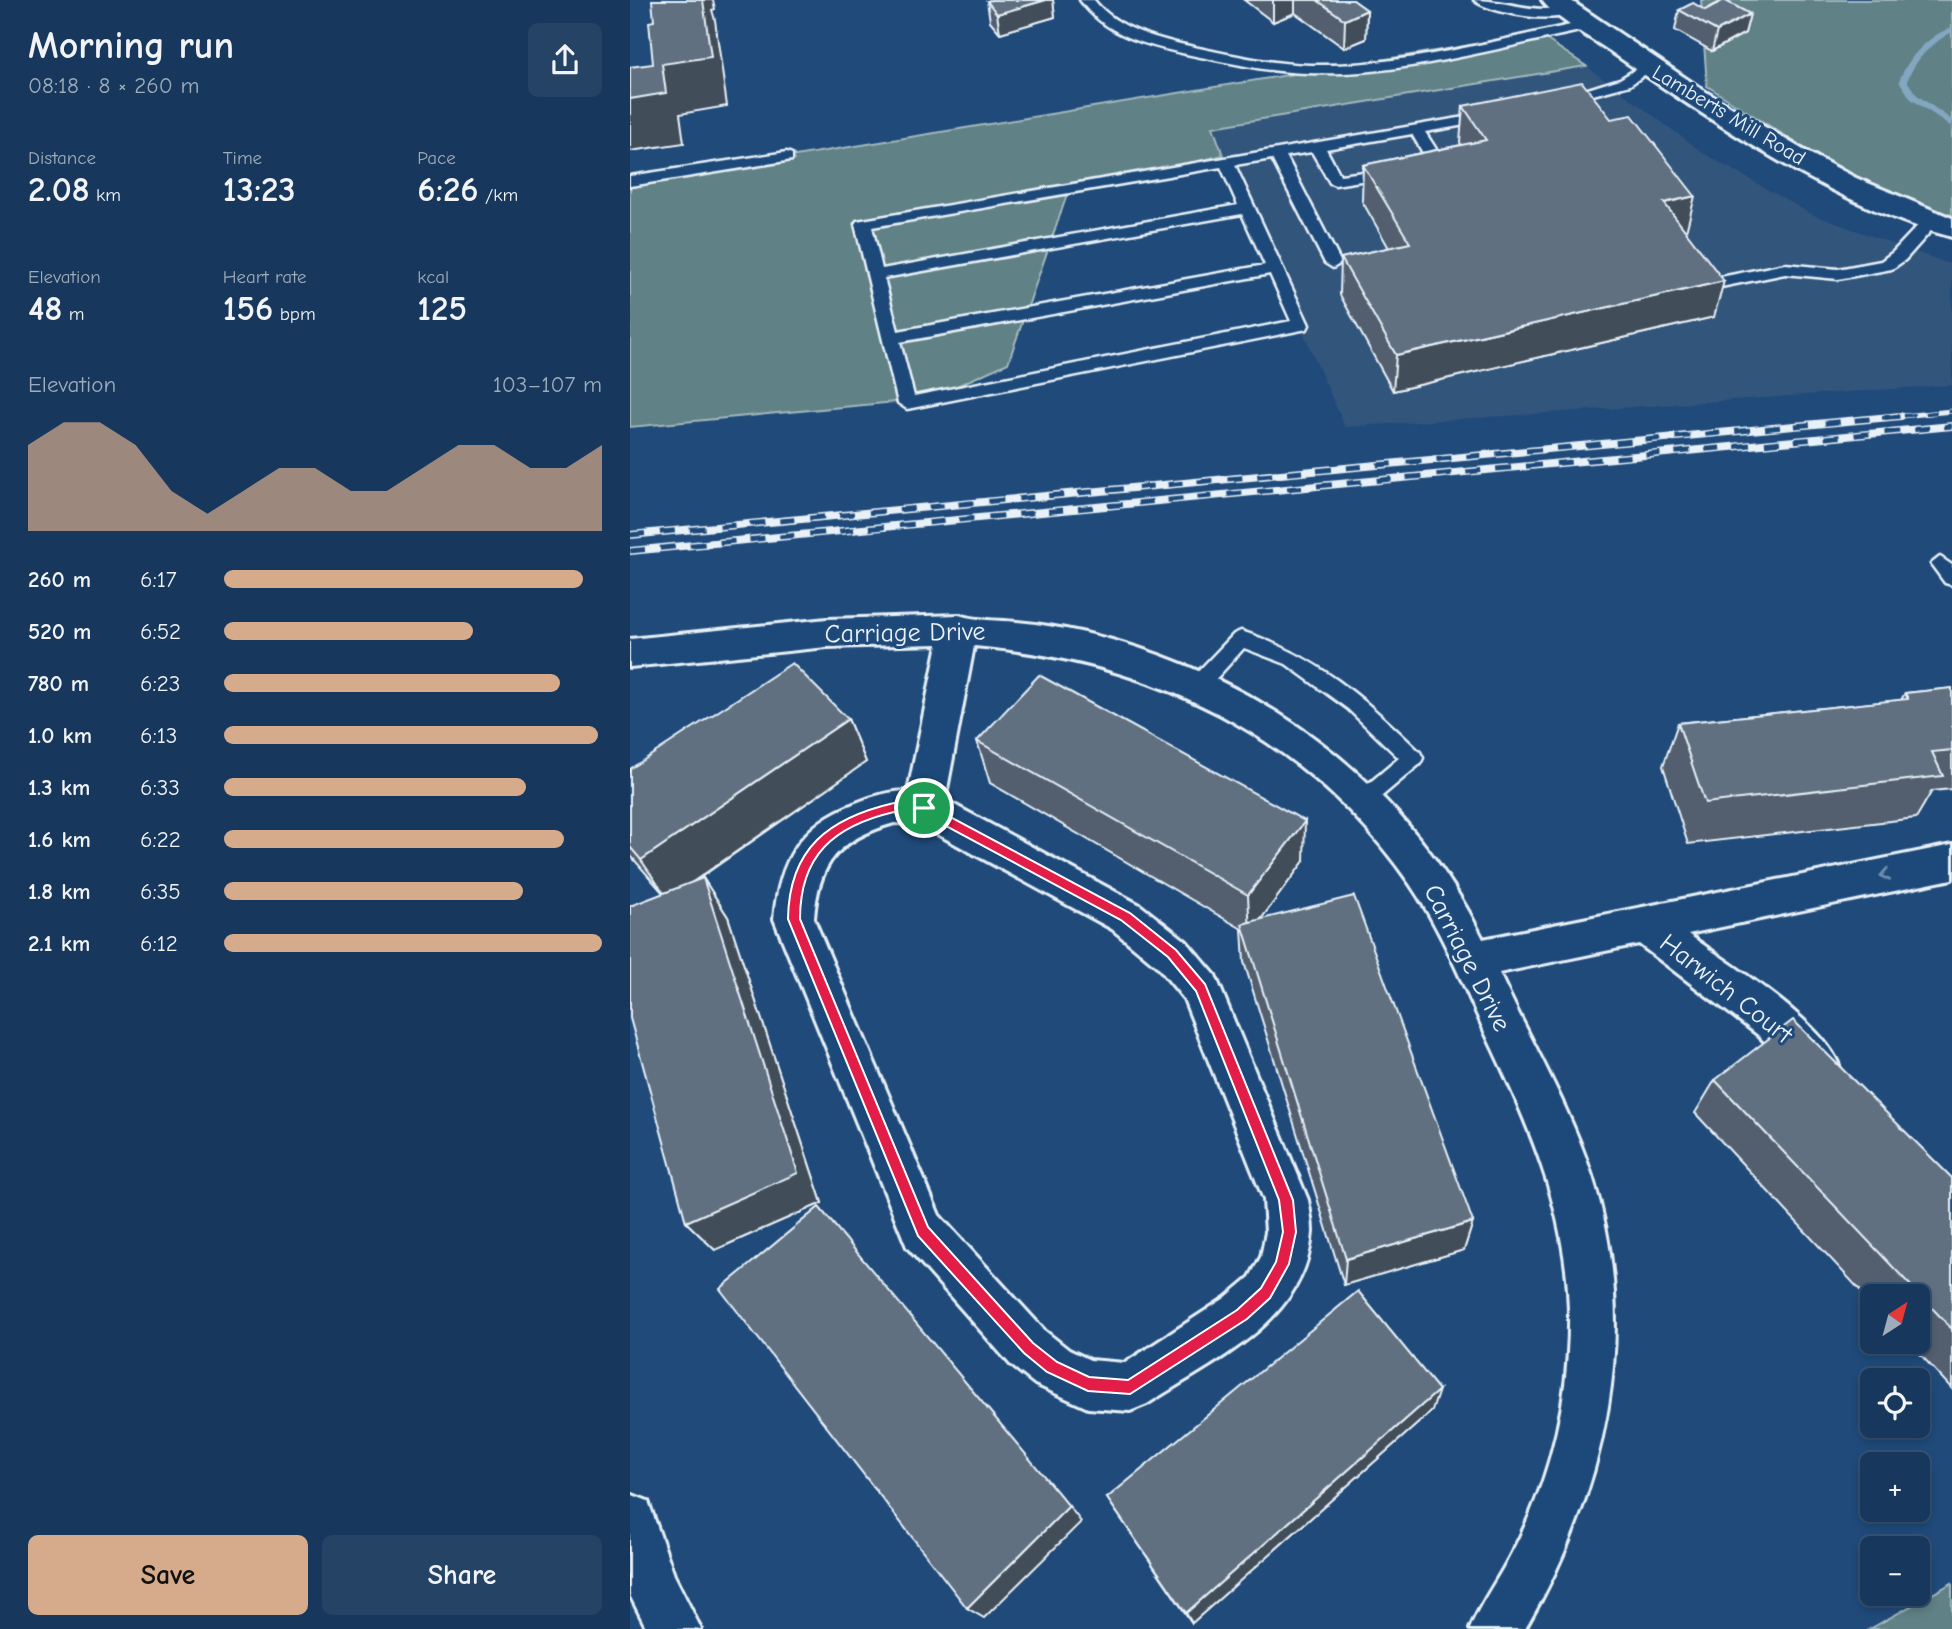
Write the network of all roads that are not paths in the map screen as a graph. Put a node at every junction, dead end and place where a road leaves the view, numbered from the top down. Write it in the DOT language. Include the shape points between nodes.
graph roads {
  1 [pos="1087,0"];
  2 [pos="1481,0"];
  3 [pos="1572,12"];
  4 [pos="1648,66"];
  5 [pos="1547,103"];
  6 [pos="1508,113"];
  7 [pos="1416,129"];
  8 [pos="1317,146"];
  9 [pos="1277,153"];
  10 [pos="787,157"];
  11 [pos="1226,162"];
  12 [pos="630,181"];
  13 [pos="1248,208"];
  14 [pos="1941,224"];
  15 [pos="1332,263"];
  16 [pos="1275,268"];
  17 [pos="875,275"];
  18 [pos="1721,282"];
  19 [pos="891,338"];
  20 [pos="960,629"];
  21 [pos="630,653"];
  22 [pos="1197,686"];
  23 [pos="1362,801"];
  24 [pos="924,808"];
  25 [pos="1952,862"];
  26 [pos="1645,925"];
  27 [pos="1472,960"];
  28 [pos="1840,1089"];
  29 [pos="630,1519"];
  30 [pos="674,1629"];
  31 [pos="1496,1629"];
  1 -- 3 [label="lane" via="1104,18 1163,45 1280,66 1325,69 1404,59"];
  2 -- 3 [label="lane" via="1550,15"];
  3 -- 4 [label="street, Lamberts Mill Road"];
  4 -- 5 [label="lane" via="1625,82"];
  4 -- 14 [label="street, Lamberts Mill Road" via="1767,143 1900,209"];
  6 -- 7 [label="lane"];
  7 -- 8 [label="lane"];
  7 -- 8 [label="lane" via="1437,163 1335,180"];
  8 -- 9 [label="lane"];
  9 -- 11 [label="lane"];
  9 -- 15 [label="lane"];
  10 -- 12 [label="lane"];
  11 -- 13 [label="lane"];
  11 -- 17 [label="lane" via="863,224"];
  13 -- 16 [label="lane"];
  13 -- 17 [label="lane"];
  14 -- 18 [label="lane" via="1886,265 1838,274 1785,269"];
  16 -- 19 [label="lane"];
  16 -- 19 [label="lane" via="1301,325 907,403"];
  17 -- 19 [label="lane"];
  20 -- 21 [label="street, Carriage Drive" via="871,629"];
  20 -- 22 [label="street, Carriage Drive" via="1044,638 1099,650"];
  20 -- 24 [label="street"];
  22 -- 23 [label="street, Carriage Drive" via="1301,747"];
  22 -- 23 [label="lane" via="1241,639 1304,666 1355,703 1413,758"];
  23 -- 27 [label="street, Carriage Drive" via="1422,871"];
  24 -- 24 [label="street" via="894,807 864,814 821,842 803,866 794,892 794,919 923,1231 1028,1348 1052,1367 1088,1384 1130,1387 1242,1315 1266,1293 1282,1264 1290,1232 1286,1200 1200,988 1172,954 1126,916"];
  25 -- 26 [label="street, Harwich Court, one-way"];
  26 -- 27 [label="street, Harwich Court"];
  26 -- 28 [label="street, Harwich Court" via="1772,1020"];
  27 -- 31 [label="street, Carriage Drive" via="1555,1134 1571,1179 1584,1227 1594,1328 1582,1435 1567,1489 1546,1542"];
  29 -- 30 [label="street" via="652,1586"];
}
